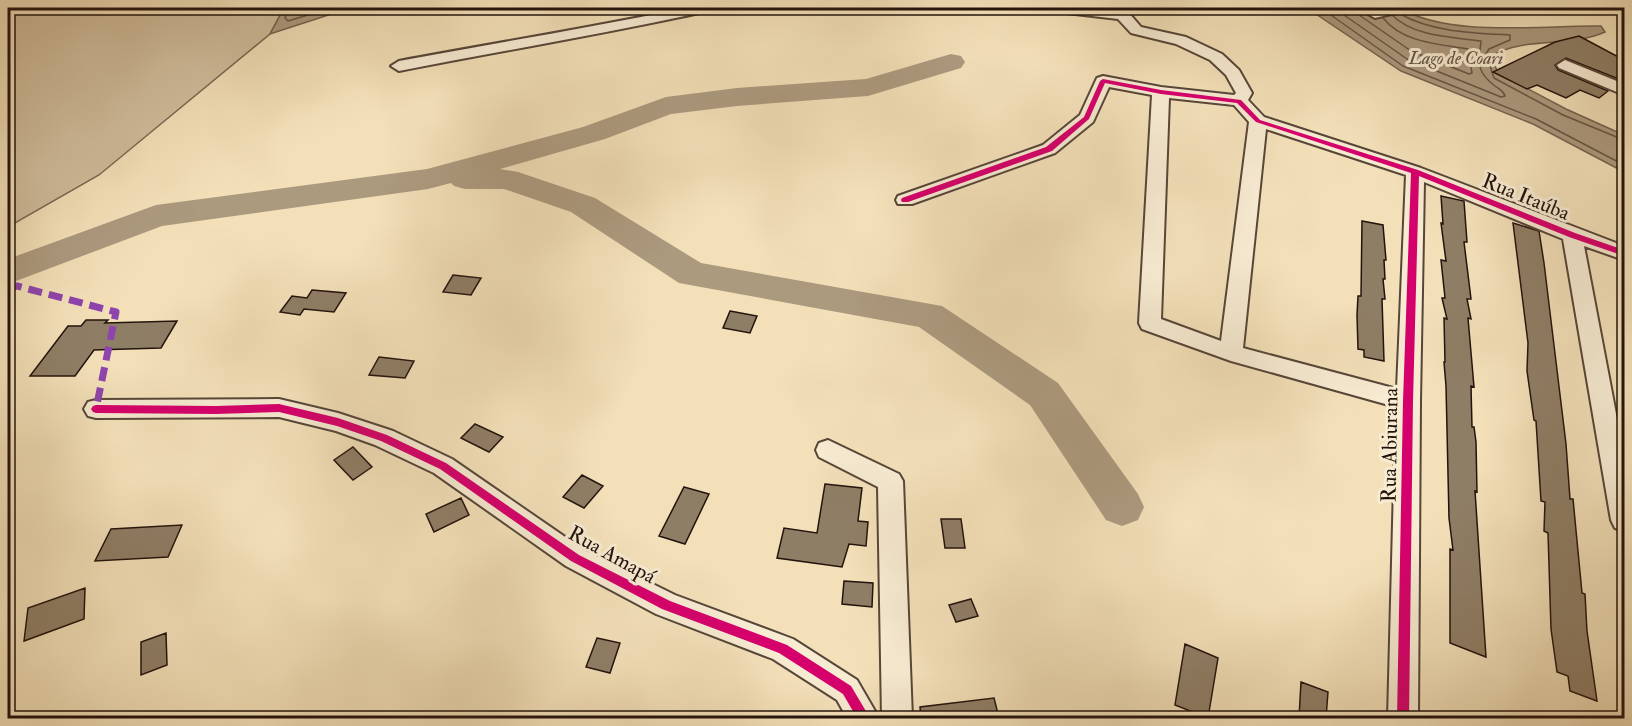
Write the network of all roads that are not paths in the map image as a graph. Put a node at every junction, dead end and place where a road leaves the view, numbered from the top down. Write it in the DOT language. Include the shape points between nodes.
graph roads {
  1 [pos="704,8"];
  2 [pos="1058,8"];
  3 [pos="1399,8"];
  4 [pos="1084,9"];
  5 [pos="1375,14"];
  6 [pos="1565,65"];
  7 [pos="399,66"];
  8 [pos="1624,90"];
  9 [pos="1161,92"];
  10 [pos="1239,101"];
  11 [pos="1258,121"];
  12 [pos="1415,172"];
  13 [pos="905,200"];
  14 [pos="1572,236"];
  15 [pos="1624,253"];
  16 [pos="1230,353"];
  17 [pos="1408,401"];
  18 [pos="96,409"];
  19 [pos="828,450"];
  20 [pos="1624,520"];
  21 [pos="864,718"];
  22 [pos="897,718"];
  23 [pos="1403,718"];
  1 -- 7 [label="street"];
  2 -- 4 [label="street"];
  3 -- 5 [label="street"];
  4 -- 10 [label="street" via="1123,15 1137,30 1181,40 1216,57 1242,87 1244,93"];
  6 -- 8 [label="street"];
  9 -- 10 [label="street"];
  9 -- 13 [label="street" via="1103,81 1087,118 1049,149"];
  9 -- 16 [label="street" via="1149,323"];
  10 -- 11 [label="street"];
  11 -- 12 [label="street, Rua Itaúba"];
  11 -- 16 [label="street"];
  12 -- 14 [label="street, Rua Itaúba"];
  12 -- 17 [label="street, Rua Abiurana"];
  14 -- 15 [label="street, Rua Itaúba"];
  14 -- 20 [label="street"];
  16 -- 17 [label="street"];
  17 -- 23 [label="street, Rua Abiurana"];
  18 -- 21 [label="street, Rua Amapá" via="279,408 384,438 442,466 585,564 666,605 783,649 847,690"];
  19 -- 22 [label="street" via="890,481"];
}
